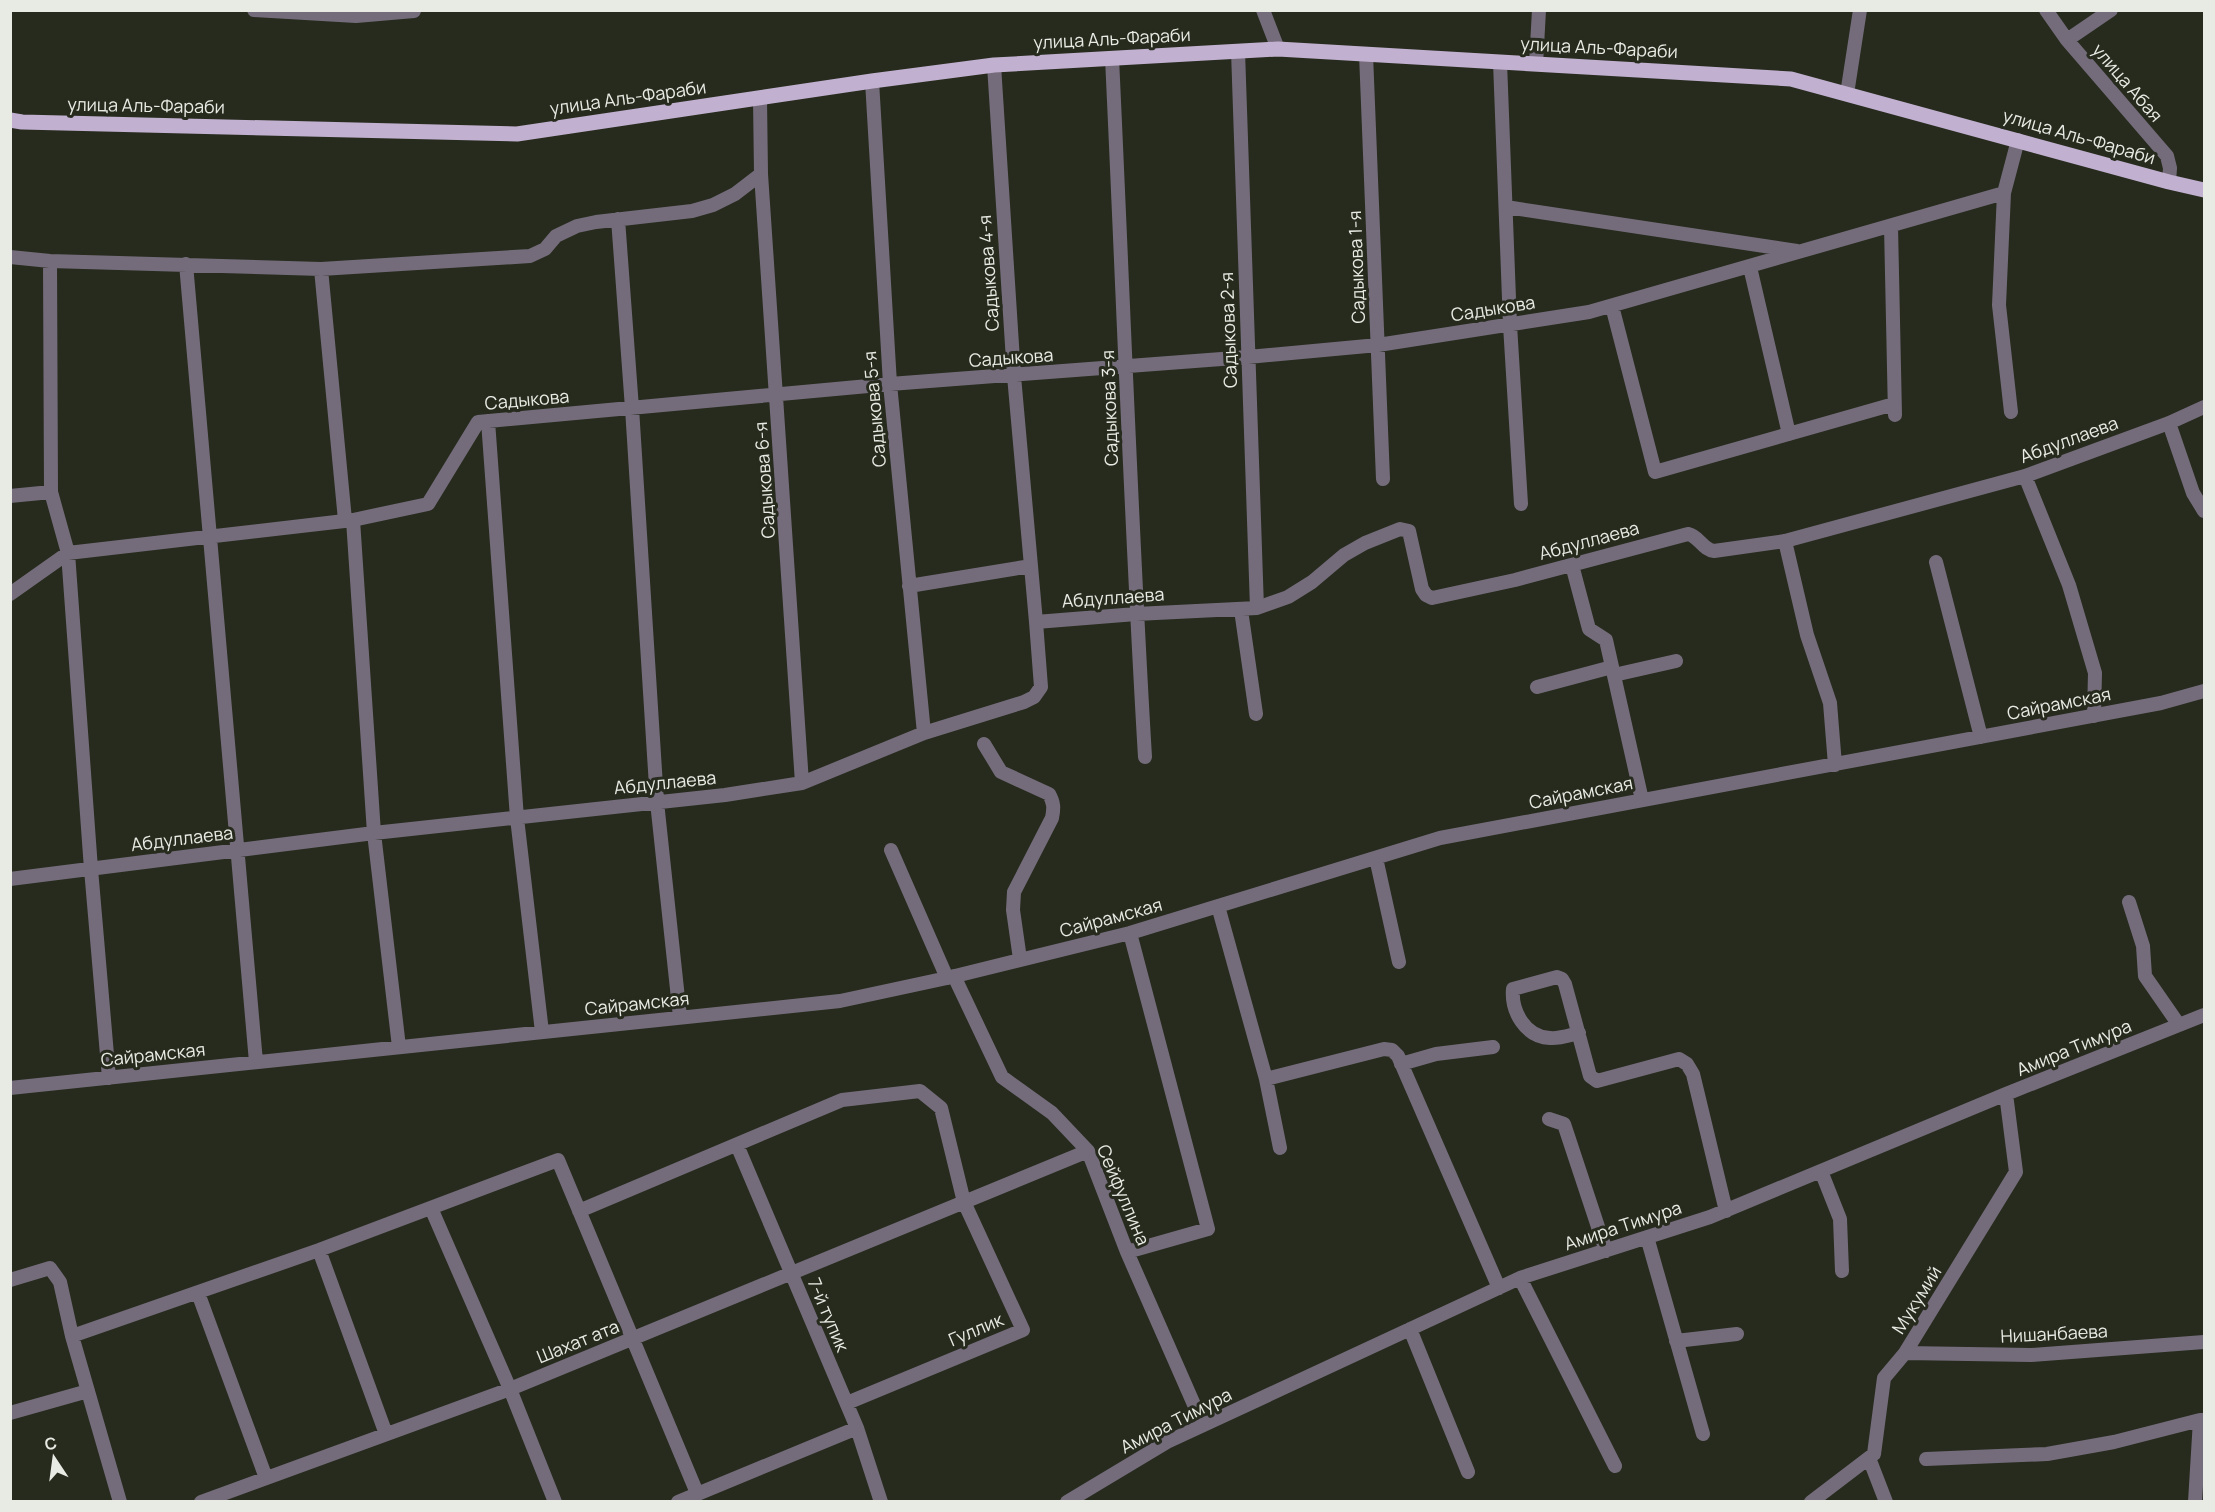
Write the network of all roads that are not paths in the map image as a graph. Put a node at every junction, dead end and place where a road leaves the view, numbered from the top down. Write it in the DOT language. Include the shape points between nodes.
graph roads {
  1 [pos="254,10"];
  2 [pos="1263,10"];
  3 [pos="1539,10"];
  4 [pos="1860,10"];
  5 [pos="2046,10"];
  6 [pos="2111,10"];
  7 [pos="414,11"];
  8 [pos="2067,40"];
  9 [pos="1278,49"];
  10 [pos="1238,51"];
  11 [pos="1366,54"];
  12 [pos="1112,58"];
  13 [pos="1500,62"];
  14 [pos="1536,64"];
  15 [pos="994,65"];
  16 [pos="872,81"];
  17 [pos="1847,94"];
  18 [pos="760,99"];
  19 [pos="10,120"];
  20 [pos="2018,140"];
  21 [pos="761,174"];
  22 [pos="2169,182"];
  23 [pos="2205,190"];
  24 [pos="2004,193"];
  25 [pos="1506,207"];
  26 [pos="618,219"];
  27 [pos="1891,226"];
  28 [pos="1802,252"];
  29 [pos="10,257"];
  30 [pos="50,261"];
  31 [pos="186,264"];
  32 [pos="1750,267"];
  33 [pos="321,269"];
  34 [pos="1612,306"];
  35 [pos="1510,325"];
  36 [pos="1378,345"];
  37 [pos="1248,357"];
  38 [pos="1127,367"];
  39 [pos="1014,376"];
  40 [pos="890,384"];
  41 [pos="777,395"];
  42 [pos="2205,407"];
  43 [pos="632,408"];
  44 [pos="2011,412"];
  45 [pos="488,421"];
  46 [pos="2169,423"];
  47 [pos="1789,434"];
  48 [pos="2025,476"];
  49 [pos="1383,480"];
  50 [pos="51,492"];
  51 [pos="10,496"];
  52 [pos="1521,504"];
  53 [pos="2205,511"];
  54 [pos="349,520"];
  55 [pos="211,536"];
  56 [pos="1785,541"];
  57 [pos="68,553"];
  58 [pos="1936,561"];
  59 [pos="1572,565"];
  60 [pos="1031,566"];
  61 [pos="909,586"];
  62 [pos="10,594"];
  63 [pos="1257,608"];
  64 [pos="1241,610"];
  65 [pos="1136,614"];
  66 [pos="1036,622"];
  67 [pos="1676,661"];
  68 [pos="1613,671"];
  69 [pos="1537,687"];
  70 [pos="2205,691"];
  71 [pos="1256,714"];
  72 [pos="2094,716"];
  73 [pos="924,733"];
  74 [pos="1981,737"];
  75 [pos="984,744"];
  76 [pos="1145,757"];
  77 [pos="1834,765"];
  78 [pos="802,783"];
  79 [pos="1642,800"];
  80 [pos="657,802"];
  81 [pos="518,818"];
  82 [pos="374,833"];
  83 [pos="236,850"];
  84 [pos="891,850"];
  85 [pos="1376,858"];
  86 [pos="91,868"];
  87 [pos="10,879"];
  88 [pos="2130,902"];
  89 [pos="1218,906"];
  90 [pos="1130,933"];
  91 [pos="1020,959"];
  92 [pos="1399,962"];
  93 [pos="951,977"];
  94 [pos="2205,1015"];
  95 [pos="681,1017"];
  96 [pos="2179,1025"];
  97 [pos="542,1032"];
  98 [pos="1579,1034"];
  99 [pos="399,1047"];
  100 [pos="1492,1047"];
  101 [pos="256,1062"];
  102 [pos="1401,1064"];
  103 [pos="109,1078"];
  104 [pos="1266,1079"];
  105 [pos="10,1088"];
  106 [pos="2006,1094"];
  107 [pos="1549,1119"];
  108 [pos="737,1145"];
  109 [pos="1280,1148"];
  110 [pos="1088,1151"];
  111 [pos="1821,1171"];
  112 [pos="964,1202"];
  113 [pos="431,1208"];
  114 [pos="579,1211"];
  115 [pos="1726,1211"];
  116 [pos="1647,1237"];
  117 [pos="319,1250"];
  118 [pos="1606,1251"];
  119 [pos="1127,1252"];
  120 [pos="1842,1271"];
  121 [pos="791,1274"];
  122 [pos="1520,1278"];
  123 [pos="10,1280"];
  124 [pos="1499,1288"];
  125 [pos="198,1293"];
  126 [pos="1410,1329"];
  127 [pos="1737,1334"];
  128 [pos="72,1336"];
  129 [pos="632,1339"];
  130 [pos="1676,1341"];
  131 [pos="2205,1342"];
  132 [pos="1905,1353"];
  133 [pos="510,1389"];
  134 [pos="88,1391"];
  135 [pos="847,1403"];
  136 [pos="10,1413"];
  137 [pos="2202,1420"];
  138 [pos="1203,1425"];
  139 [pos="857,1428"];
  140 [pos="386,1434"];
  141 [pos="1703,1434"];
  142 [pos="1869,1458"];
  143 [pos="1926,1459"];
  144 [pos="1615,1466"];
  145 [pos="1467,1472"];
  146 [pos="266,1478"];
  147 [pos="697,1494"];
  148 [pos="1090,1496"];
  149 [pos="120,1502"];
  150 [pos="201,1502"];
  151 [pos="555,1502"];
  152 [pos="678,1502"];
  153 [pos="882,1502"];
  154 [pos="1067,1502"];
  155 [pos="1811,1502"];
  156 [pos="1886,1502"];
  157 [pos="2194,1502"];
  1 -- 7 [label="street" via="356,16"];
  2 -- 9 [label="street"];
  3 -- 14 [label="street"];
  4 -- 17 [label="street"];
  5 -- 8 [label="street, улица Абая"];
  6 -- 8 [label="street"];
  8 -- 22 [label="street, улица Абая" via="2167,156"];
  9 -- 10 [label="main road, улица Аль-Фараби"];
  9 -- 11 [label="main road, улица Аль-Фараби"];
  10 -- 12 [label="main road, улица Аль-Фараби"];
  10 -- 37 [label="street, Садыкова 2-я"];
  11 -- 13 [label="main road, улица Аль-Фараби"];
  11 -- 36 [label="street, Садыкова 1-я"];
  12 -- 15 [label="main road, улица Аль-Фараби"];
  12 -- 38 [label="street, Садыкова 3-я"];
  13 -- 14 [label="main road, улица Аль-Фараби"];
  13 -- 25 [label="street"];
  14 -- 17 [label="main road, улица Аль-Фараби" via="1791,79"];
  15 -- 16 [label="main road, улица Аль-Фараби"];
  15 -- 39 [label="street, Садыкова 4-я"];
  16 -- 18 [label="main road, улица Аль-Фараби"];
  16 -- 40 [label="street, Садыкова 5-я"];
  17 -- 20 [label="main road, улица Аль-Фараби"];
  18 -- 19 [label="main road, улица Аль-Фараби" via="517,134"];
  18 -- 21 [label="street, Садыкова 6-я"];
  20 -- 22 [label="main road, улица Аль-Фараби"];
  20 -- 24 [label="street"];
  21 -- 26 [label="street" via="735,194 712,205"];
  21 -- 41 [label="street, Садыкова 6-я"];
  22 -- 23 [label="main road, улица Аль-Фараби"];
  24 -- 27 [label="street, Садыкова"];
  24 -- 44 [label="street" via="1999,305"];
  25 -- 28 [label="street"];
  25 -- 35 [label="street"];
  26 -- 33 [label="street" via="578,226 556,236 530,256"];
  26 -- 43 [label="street"];
  27 -- 28 [label="street, Садыкова"];
  27 -- 47 [label="street" via="1894,409"];
  28 -- 32 [label="street, Садыкова"];
  29 -- 30 [label="street"];
  30 -- 31 [label="street"];
  30 -- 50 [label="street"];
  31 -- 33 [label="street"];
  31 -- 55 [label="street"];
  32 -- 34 [label="street, Садыкова"];
  32 -- 47 [label="street"];
  33 -- 54 [label="street"];
  34 -- 35 [label="street, Садыкова"];
  34 -- 47 [label="street" via="1655,472"];
  35 -- 36 [label="street, Садыкова"];
  35 -- 52 [label="street"];
  36 -- 37 [label="street, Садыкова"];
  36 -- 49 [label="street, Садыкова 1-я"];
  37 -- 38 [label="street, Садыкова"];
  37 -- 63 [label="street, Садыкова 2-я"];
  38 -- 39 [label="street, Садыкова"];
  38 -- 65 [label="street, Садыкова 3-я"];
  39 -- 40 [label="street, Садыкова"];
  39 -- 60 [label="street, Садыкова 4-я"];
  40 -- 41 [label="street, Садыкова"];
  40 -- 61 [label="street, Садыкова 5-я"];
  41 -- 43 [label="street, Садыкова"];
  41 -- 78 [label="street, Садыкова 6-я"];
  42 -- 46 [label="street, Абдуллаева"];
  43 -- 45 [label="street, Садыкова"];
  43 -- 80 [label="street"];
  45 -- 54 [label="street, Садыкова" via="478,422 428,504"];
  45 -- 81 [label="street"];
  46 -- 48 [label="street, Абдуллаева"];
  46 -- 53 [label="street" via="2193,493"];
  48 -- 56 [label="street, Абдуллаева"];
  48 -- 72 [label="street" via="2069,585 2095,673"];
  50 -- 51 [label="street"];
  50 -- 57 [label="street"];
  54 -- 55 [label="street, Садыкова"];
  54 -- 82 [label="street"];
  55 -- 57 [label="street, Садыкова"];
  55 -- 83 [label="street"];
  56 -- 59 [label="street, Абдуллаева" via="1714,551 1688,534"];
  56 -- 77 [label="street" via="1807,635 1830,703"];
  57 -- 62 [label="street, Садыкова"];
  57 -- 86 [label="street"];
  58 -- 74 [label="street"];
  59 -- 63 [label="street, Абдуллаева" via="1432,598 1422,590 1409,531 1400,530 1365,543 1288,597"];
  59 -- 68 [label="street" via="1590,629 1606,640"];
  60 -- 61 [label="street"];
  60 -- 66 [label="street, Садыкова 4-я"];
  61 -- 73 [label="street, Садыкова 5-я"];
  63 -- 64 [label="street, Абдуллаева"];
  64 -- 65 [label="street, Абдуллаева"];
  64 -- 71 [label="street"];
  65 -- 66 [label="street, Абдуллаева"];
  65 -- 76 [label="street, Садыкова 3-я"];
  66 -- 73 [label="street, Абдуллаева" via="1041,687 1034,697"];
  67 -- 68 [label="street"];
  68 -- 69 [label="street"];
  68 -- 79 [label="street"];
  70 -- 72 [label="street, Сайрамская"];
  72 -- 74 [label="street, Сайрамская"];
  73 -- 78 [label="street, Абдуллаева"];
  74 -- 77 [label="street, Сайрамская"];
  75 -- 91 [label="street" via="1001,772 1049,794 1053,801 1052,818 1014,892"];
  77 -- 79 [label="street, Сайрамская"];
  78 -- 80 [label="street, Абдуллаева"];
  79 -- 85 [label="street, Сайрамская" via="1440,838"];
  80 -- 81 [label="street, Абдуллаева"];
  80 -- 95 [label="street"];
  81 -- 82 [label="street, Абдуллаева"];
  81 -- 97 [label="street"];
  82 -- 83 [label="street, Абдуллаева"];
  82 -- 99 [label="street"];
  83 -- 86 [label="street, Абдуллаева"];
  83 -- 101 [label="street"];
  84 -- 93 [label="street, Сейфуллина"];
  85 -- 89 [label="street, Сайрамская"];
  85 -- 92 [label="street"];
  86 -- 87 [label="street, Абдуллаева"];
  86 -- 103 [label="street"];
  88 -- 96 [label="street" via="2143,946 2145,976"];
  89 -- 90 [label="street, Сайрамская"];
  89 -- 104 [label="street"];
  90 -- 91 [label="street, Сайрамская"];
  90 -- 119 [label="street" via="1208,1229"];
  91 -- 93 [label="street, Сайрамская"];
  93 -- 95 [label="street, Сайрамская" via="840,1001"];
  93 -- 110 [label="street, Сейфуллина" via="1002,1077 1052,1113"];
  94 -- 96 [label="street, Амира Тимура"];
  95 -- 97 [label="street, Сайрамская"];
  96 -- 106 [label="street, Амира Тимура"];
  97 -- 99 [label="street, Сайрамская"];
  98 -- 98 [label="street" via="1562,979 1513,988 1524,1027 1549,1038"];
  98 -- 115 [label="street" via="1590,1077 1597,1081 1679,1059 1687,1064 1693,1074"];
  99 -- 101 [label="street, Сайрамская"];
  100 -- 102 [label="street" via="1436,1054"];
  101 -- 103 [label="street, Сайрамская"];
  102 -- 104 [label="street" via="1392,1050 1384,1049"];
  102 -- 124 [label="street"];
  103 -- 105 [label="street, Сайрамская"];
  104 -- 109 [label="street"];
  106 -- 111 [label="street, Амира Тимура"];
  106 -- 132 [label="street, Мукумий" via="2016,1172"];
  107 -- 118 [label="street" via="1564,1124"];
  108 -- 112 [label="street" via="843,1100 920,1091 941,1108"];
  108 -- 114 [label="street"];
  108 -- 121 [label="street, 7-й тупик"];
  110 -- 112 [label="street, Шахат ата"];
  110 -- 119 [label="street, Сейфуллина"];
  111 -- 115 [label="street, Амира Тимура"];
  111 -- 120 [label="street" via="1840,1219"];
  112 -- 121 [label="street, Шахат ата"];
  112 -- 135 [label="street, Гуллик" via="1023,1330"];
  113 -- 114 [label="street" via="558,1160"];
  113 -- 117 [label="street"];
  113 -- 133 [label="street"];
  114 -- 129 [label="street"];
  115 -- 116 [label="street, Амира Тимура"];
  116 -- 118 [label="street, Амира Тимура"];
  116 -- 130 [label="street"];
  117 -- 125 [label="street"];
  117 -- 140 [label="street"];
  118 -- 122 [label="street, Амира Тимура"];
  119 -- 138 [label="street, Сейфуллина"];
  121 -- 129 [label="street, Шахат ата"];
  121 -- 135 [label="street, 7-й тупик"];
  122 -- 124 [label="street, Амира Тимура"];
  122 -- 144 [label="street"];
  123 -- 128 [label="street" via="50,1268 60,1282"];
  124 -- 126 [label="street, Амира Тимура"];
  125 -- 128 [label="street"];
  125 -- 146 [label="street"];
  126 -- 138 [label="street, Амира Тимура"];
  126 -- 145 [label="street"];
  127 -- 130 [label="street"];
  128 -- 134 [label="street"];
  129 -- 133 [label="street, Шахат ата"];
  129 -- 147 [label="street"];
  130 -- 141 [label="street"];
  131 -- 132 [label="street, Нишанбаева" via="2031,1355"];
  132 -- 142 [label="street, Мукумий" via="1884,1378 1874,1454"];
  133 -- 140 [label="street, Шахат ата"];
  133 -- 151 [label="street"];
  134 -- 136 [label="street"];
  134 -- 149 [label="street"];
  135 -- 139 [label="street, 7-й тупик"];
  137 -- 143 [label="street" via="2047,1454"];
  137 -- 157 [label="street"];
  138 -- 148 [label="street, Амира Тимура" via="1167,1442"];
  139 -- 147 [label="street"];
  139 -- 153 [label="street, 7-й тупик"];
  140 -- 146 [label="street, Шахат ата"];
  142 -- 155 [label="street"];
  142 -- 156 [label="street"];
  146 -- 150 [label="street, Шахат ата"];
  147 -- 152 [label="street"];
  148 -- 154 [label="street, Амира Тимура"];
}
